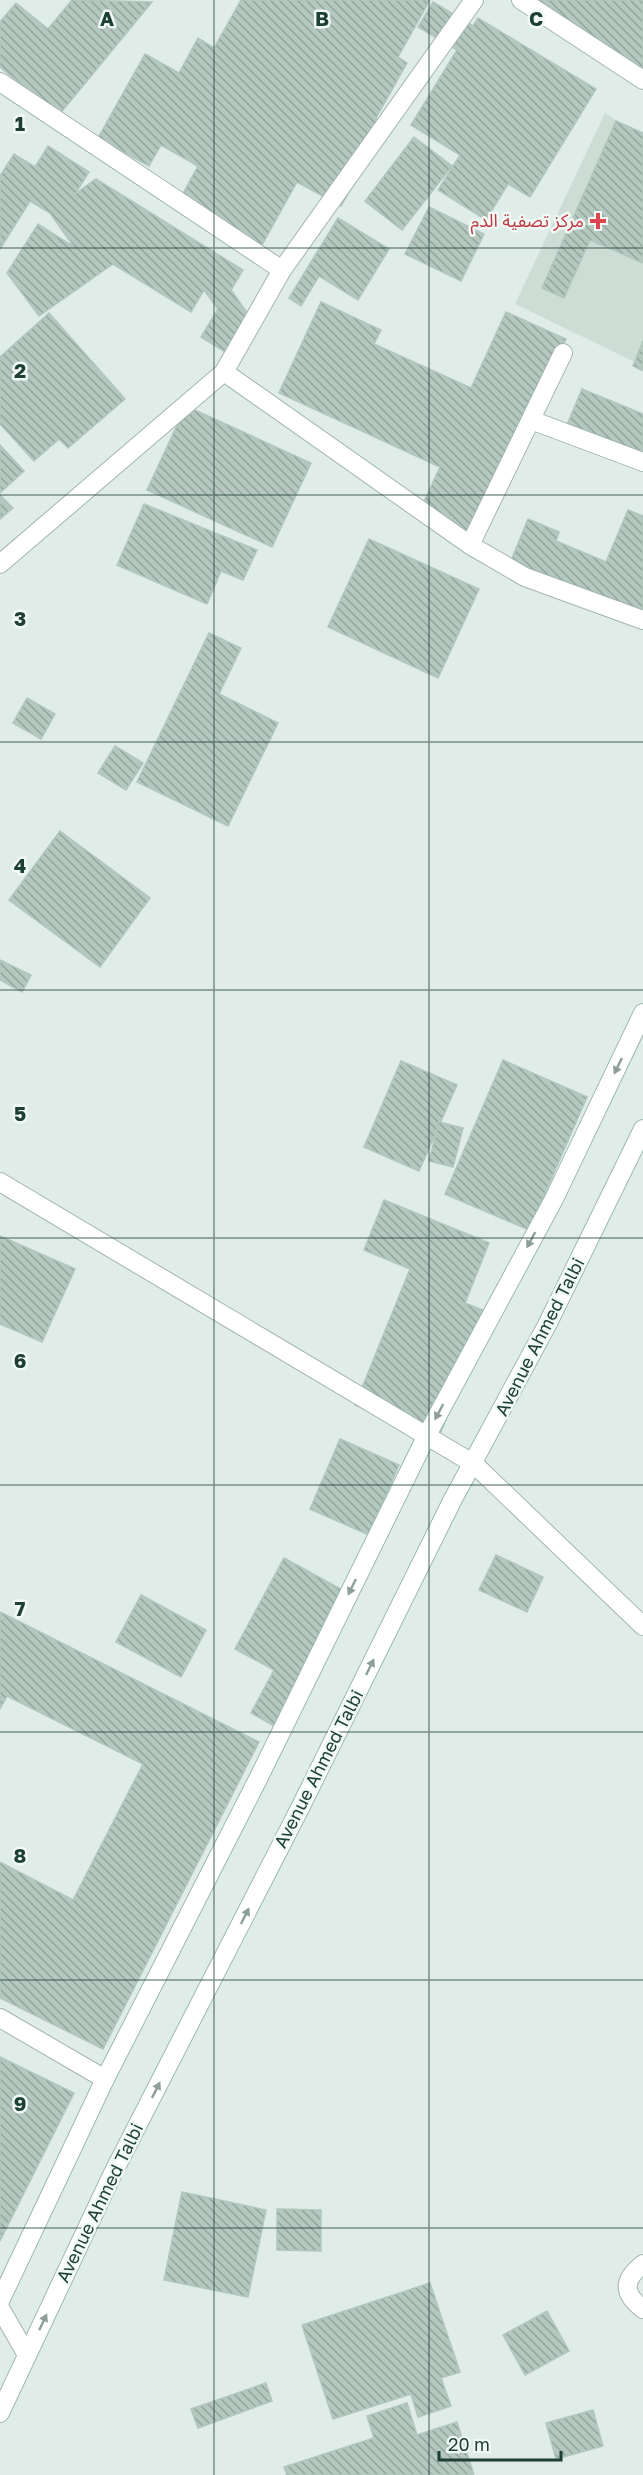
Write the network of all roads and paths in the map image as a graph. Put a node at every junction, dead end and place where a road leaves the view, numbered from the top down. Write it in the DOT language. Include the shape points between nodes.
graph roads {
  1 [pos="474,0"];
  2 [pos="521,0"];
  3 [pos="643,80"];
  4 [pos="0,82"];
  5 [pos="282,270"];
  6 [pos="563,353"];
  7 [pos="225,372"];
  8 [pos="531,420"];
  9 [pos="643,462"];
  10 [pos="470,545"];
  11 [pos="0,564"];
  12 [pos="643,620"];
  13 [pos="643,1013"];
  14 [pos="643,1129"];
  15 [pos="0,1182"];
  16 [pos="426,1435"];
  17 [pos="474,1464"];
  18 [pos="643,1626"];
  19 [pos="0,2018"];
  20 [pos="105,2079"];
  21 [pos="643,2264"];
  22 [pos="0,2301"];
  23 [pos="0,2308"];
  24 [pos="643,2309"];
  25 [pos="27,2355"];
  26 [pos="0,2413"];
  1 -- 5 [label="street"];
  2 -- 3 [label="street"];
  4 -- 5 [label="street"];
  5 -- 7 [label="street"];
  6 -- 8 [label="street"];
  7 -- 10 [label="street"];
  7 -- 11 [label="street"];
  8 -- 9 [label="street"];
  8 -- 10 [label="street"];
  10 -- 12 [label="street" via="525,577"];
  13 -- 16 [label="street, one-way" via="554,1199"];
  14 -- 17 [label="street, Avenue Ahmed Talbi"];
  15 -- 16 [label="street"];
  16 -- 17 [label="street"];
  16 -- 20 [label="street, one-way" via="258,1779"];
  17 -- 18 [label="street"];
  25 -- 17 [label="street, Avenue Ahmed Talbi, one-way" via="117,2165"];
  19 -- 20 [label="street"];
  20 -- 22 [label="street"];
  21 -- 24 [label="street" via="627,2279 626,2286 627,2293"];
  23 -- 25 [label="street"];
  25 -- 26 [label="street, Avenue Ahmed Talbi"];
}
